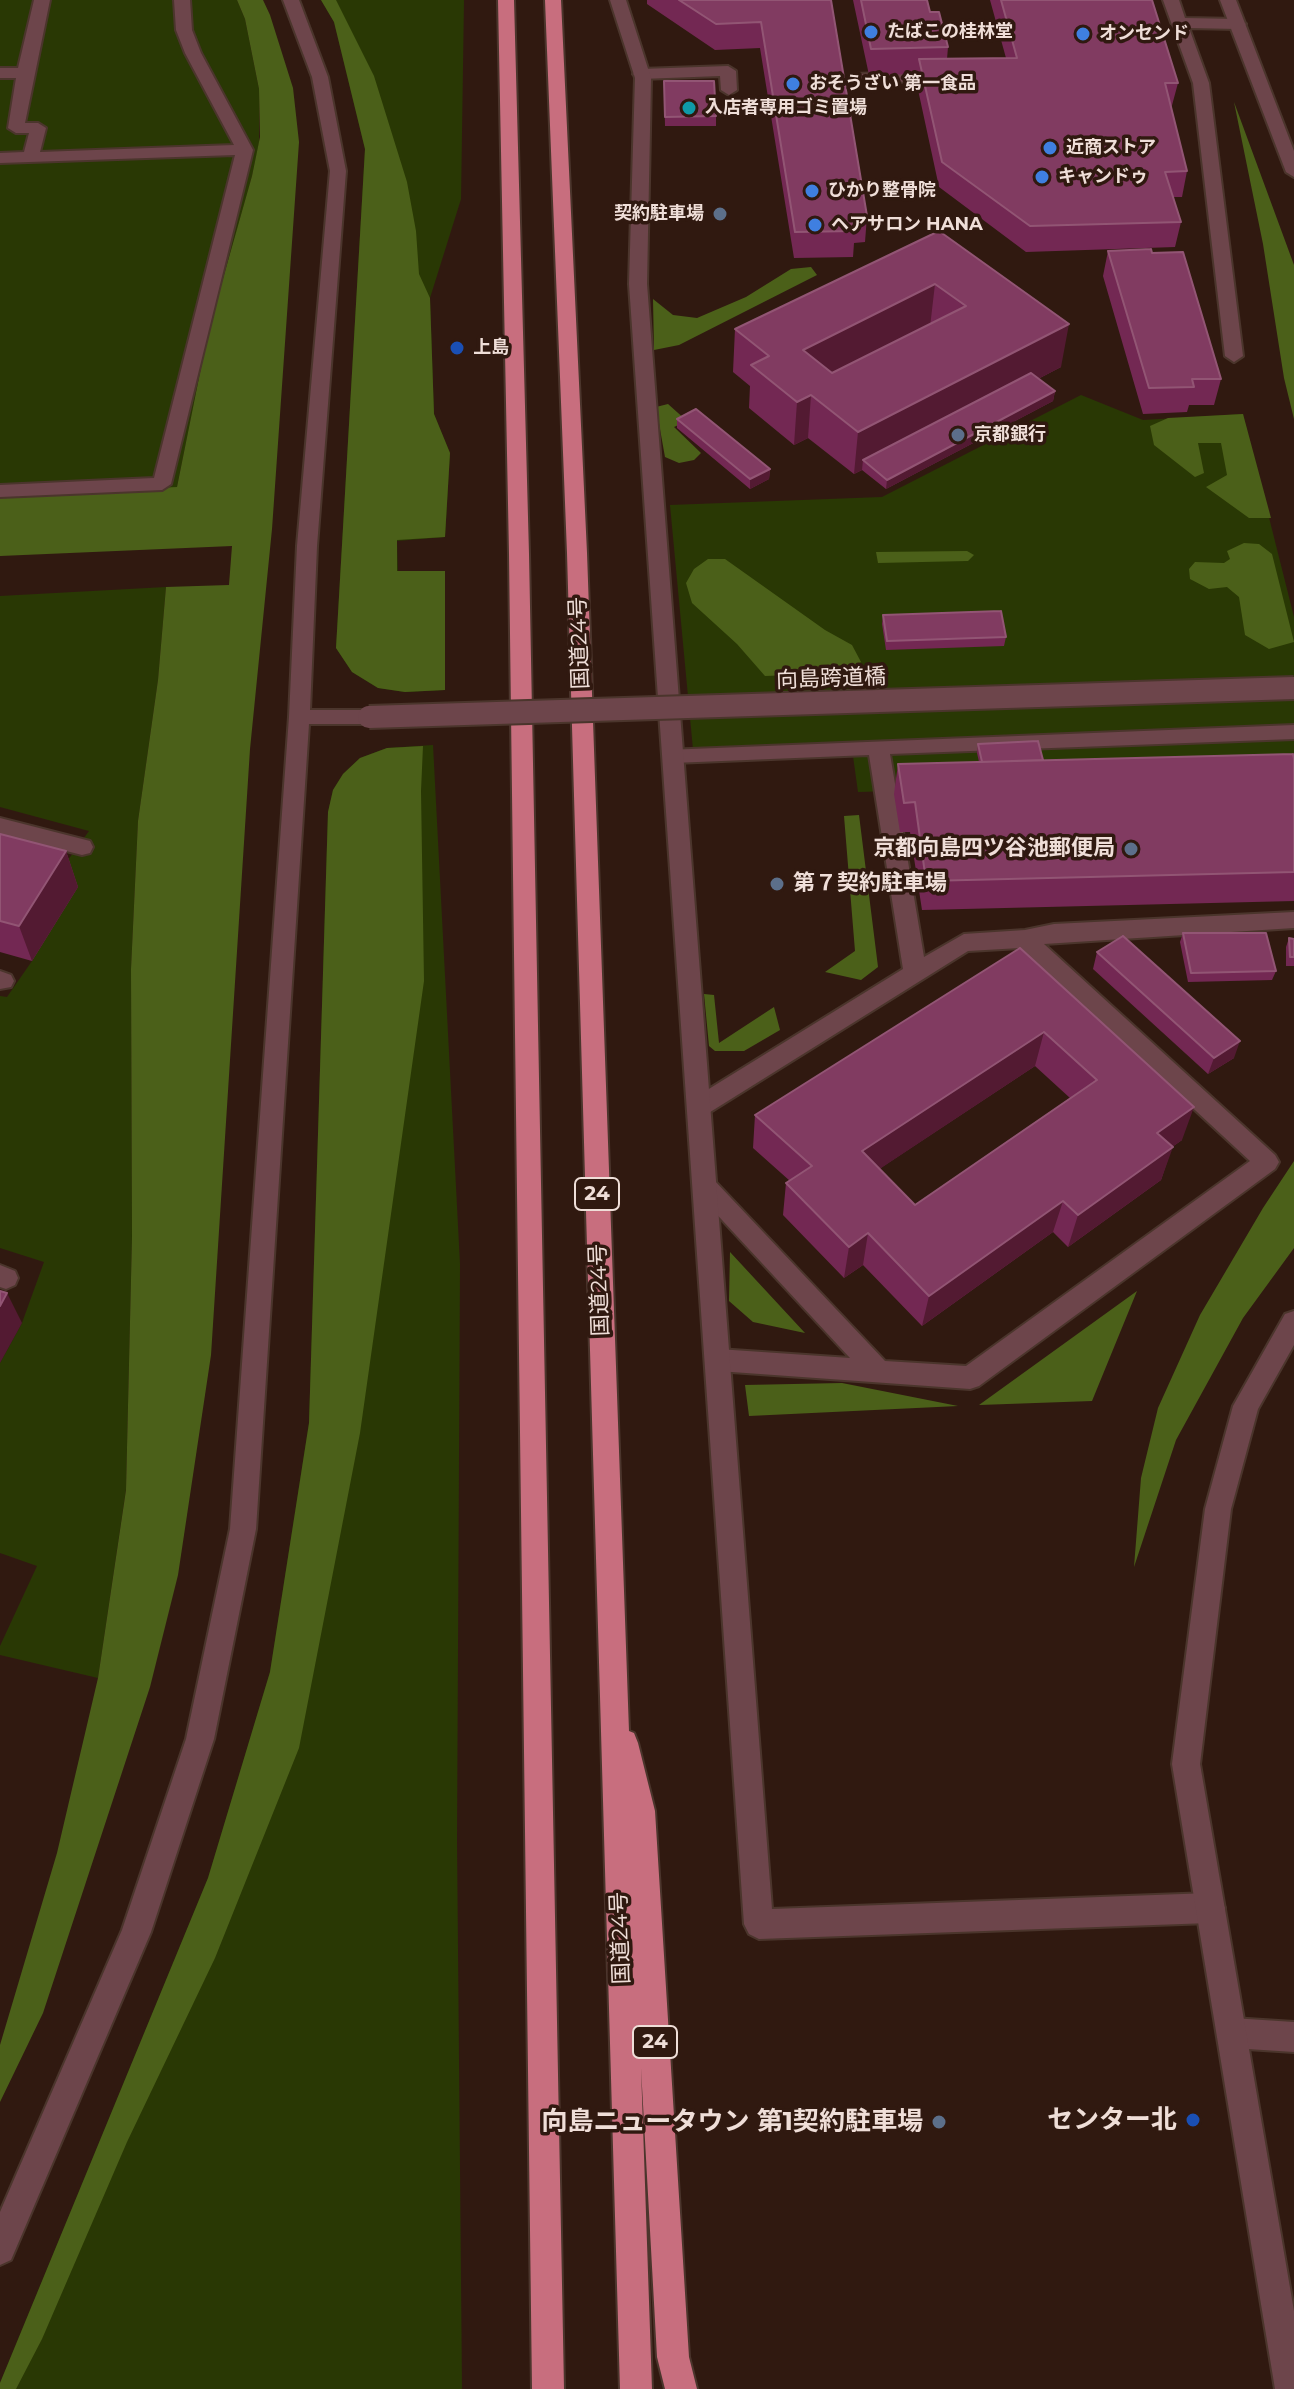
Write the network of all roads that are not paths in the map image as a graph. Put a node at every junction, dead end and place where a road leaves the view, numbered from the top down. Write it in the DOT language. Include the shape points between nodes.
graph roads {
  1 [pos="42,0"];
  2 [pos="182,0"];
  3 [pos="291,0"];
  4 [pos="506,0"];
  5 [pos="553,0"];
  6 [pos="618,0"];
  7 [pos="1171,0"];
  8 [pos="1228,0"];
  9 [pos="1179,23"];
  10 [pos="1238,24"];
  11 [pos="0,73"];
  12 [pos="25,73"];
  13 [pos="641,74"];
  14 [pos="972,75"];
  15 [pos="855,79"];
  16 [pos="729,90"];
  17 [pos="245,150"];
  18 [pos="31,157"];
  19 [pos="0,158"];
  20 [pos="1294,172"];
  21 [pos="1234,356"];
  22 [pos="0,491"];
  23 [pos="1294,688"];
  24 [pos="299,717"];
  25 [pos="1294,732"];
  26 [pos="878,747"];
  27 [pos="673,755"];
  28 [pos="0,826"];
  29 [pos="82,847"];
  30 [pos="1294,920"];
  31 [pos="1025,939"];
  32 [pos="915,972"];
  33 [pos="699,1107"];
  34 [pos="705,1186"];
  35 [pos="1294,1322"];
  36 [pos="718,1360"];
  37 [pos="880,1373"];
  38 [pos="612,1698"];
  39 [pos="1210,1908"];
  40 [pos="1232,2033"];
  41 [pos="1294,2037"];
  42 [pos="0,2249"];
  43 [pos="548,2389"];
  44 [pos="636,2389"];
  45 [pos="681,2389"];
  46 [pos="1291,2389"];
  1 -- 12 [label="street"];
  2 -- 17 [label="street" via="184,30 193,53"];
  3 -- 24 [label="street" via="320,77 338,171 307,546"];
  4 -- 43 [label="highway"];
  5 -- 38 [label="highway, 国道24号 / 24" via="577,553"];
  6 -- 13 [label="street"];
  7 -- 9 [label="street"];
  8 -- 10 [label="street"];
  9 -- 10 [label="street"];
  9 -- 21 [label="street" via="1201,83"];
  10 -- 20 [label="street"];
  11 -- 12 [label="street"];
  12 -- 18 [label="street" via="16,128 38,128"];
  13 -- 16 [label="street" via="728,71"];
  13 -- 27 [label="street" via="638,284"];
  14 -- 15 [label="street"];
  17 -- 18 [label="street"];
  17 -- 22 [label="street" via="162,484"];
  18 -- 19 [label="street"];
  23 -- 24 [label="street, 向島跨道橋, bridge"];
  24 -- 42 [label="street" via="243,1529 200,1739 136,1932"];
  25 -- 26 [label="street"];
  26 -- 27 [label="street"];
  26 -- 32 [label="street"];
  27 -- 33 [label="street"];
  28 -- 29 [label="street"];
  30 -- 31 [label="street"];
  31 -- 32 [label="street" via="964,943"];
  31 -- 37 [label="street" via="1267,1162 970,1378"];
  32 -- 33 [label="street"];
  33 -- 34 [label="street"];
  34 -- 36 [label="street"];
  34 -- 37 [label="street"];
  35 -- 39 [label="street" via="1246,1406 1218,1509 1186,1764"];
  36 -- 37 [label="street"];
  36 -- 39 [label="street" via="759,1924"];
  38 -- 44 [label="highway, 国道24号 / 24"];
  38 -- 45 [label="highway, 24" via="641,1811 673,2357"];
  39 -- 40 [label="street"];
  40 -- 41 [label="street"];
  40 -- 46 [label="street"];
}
